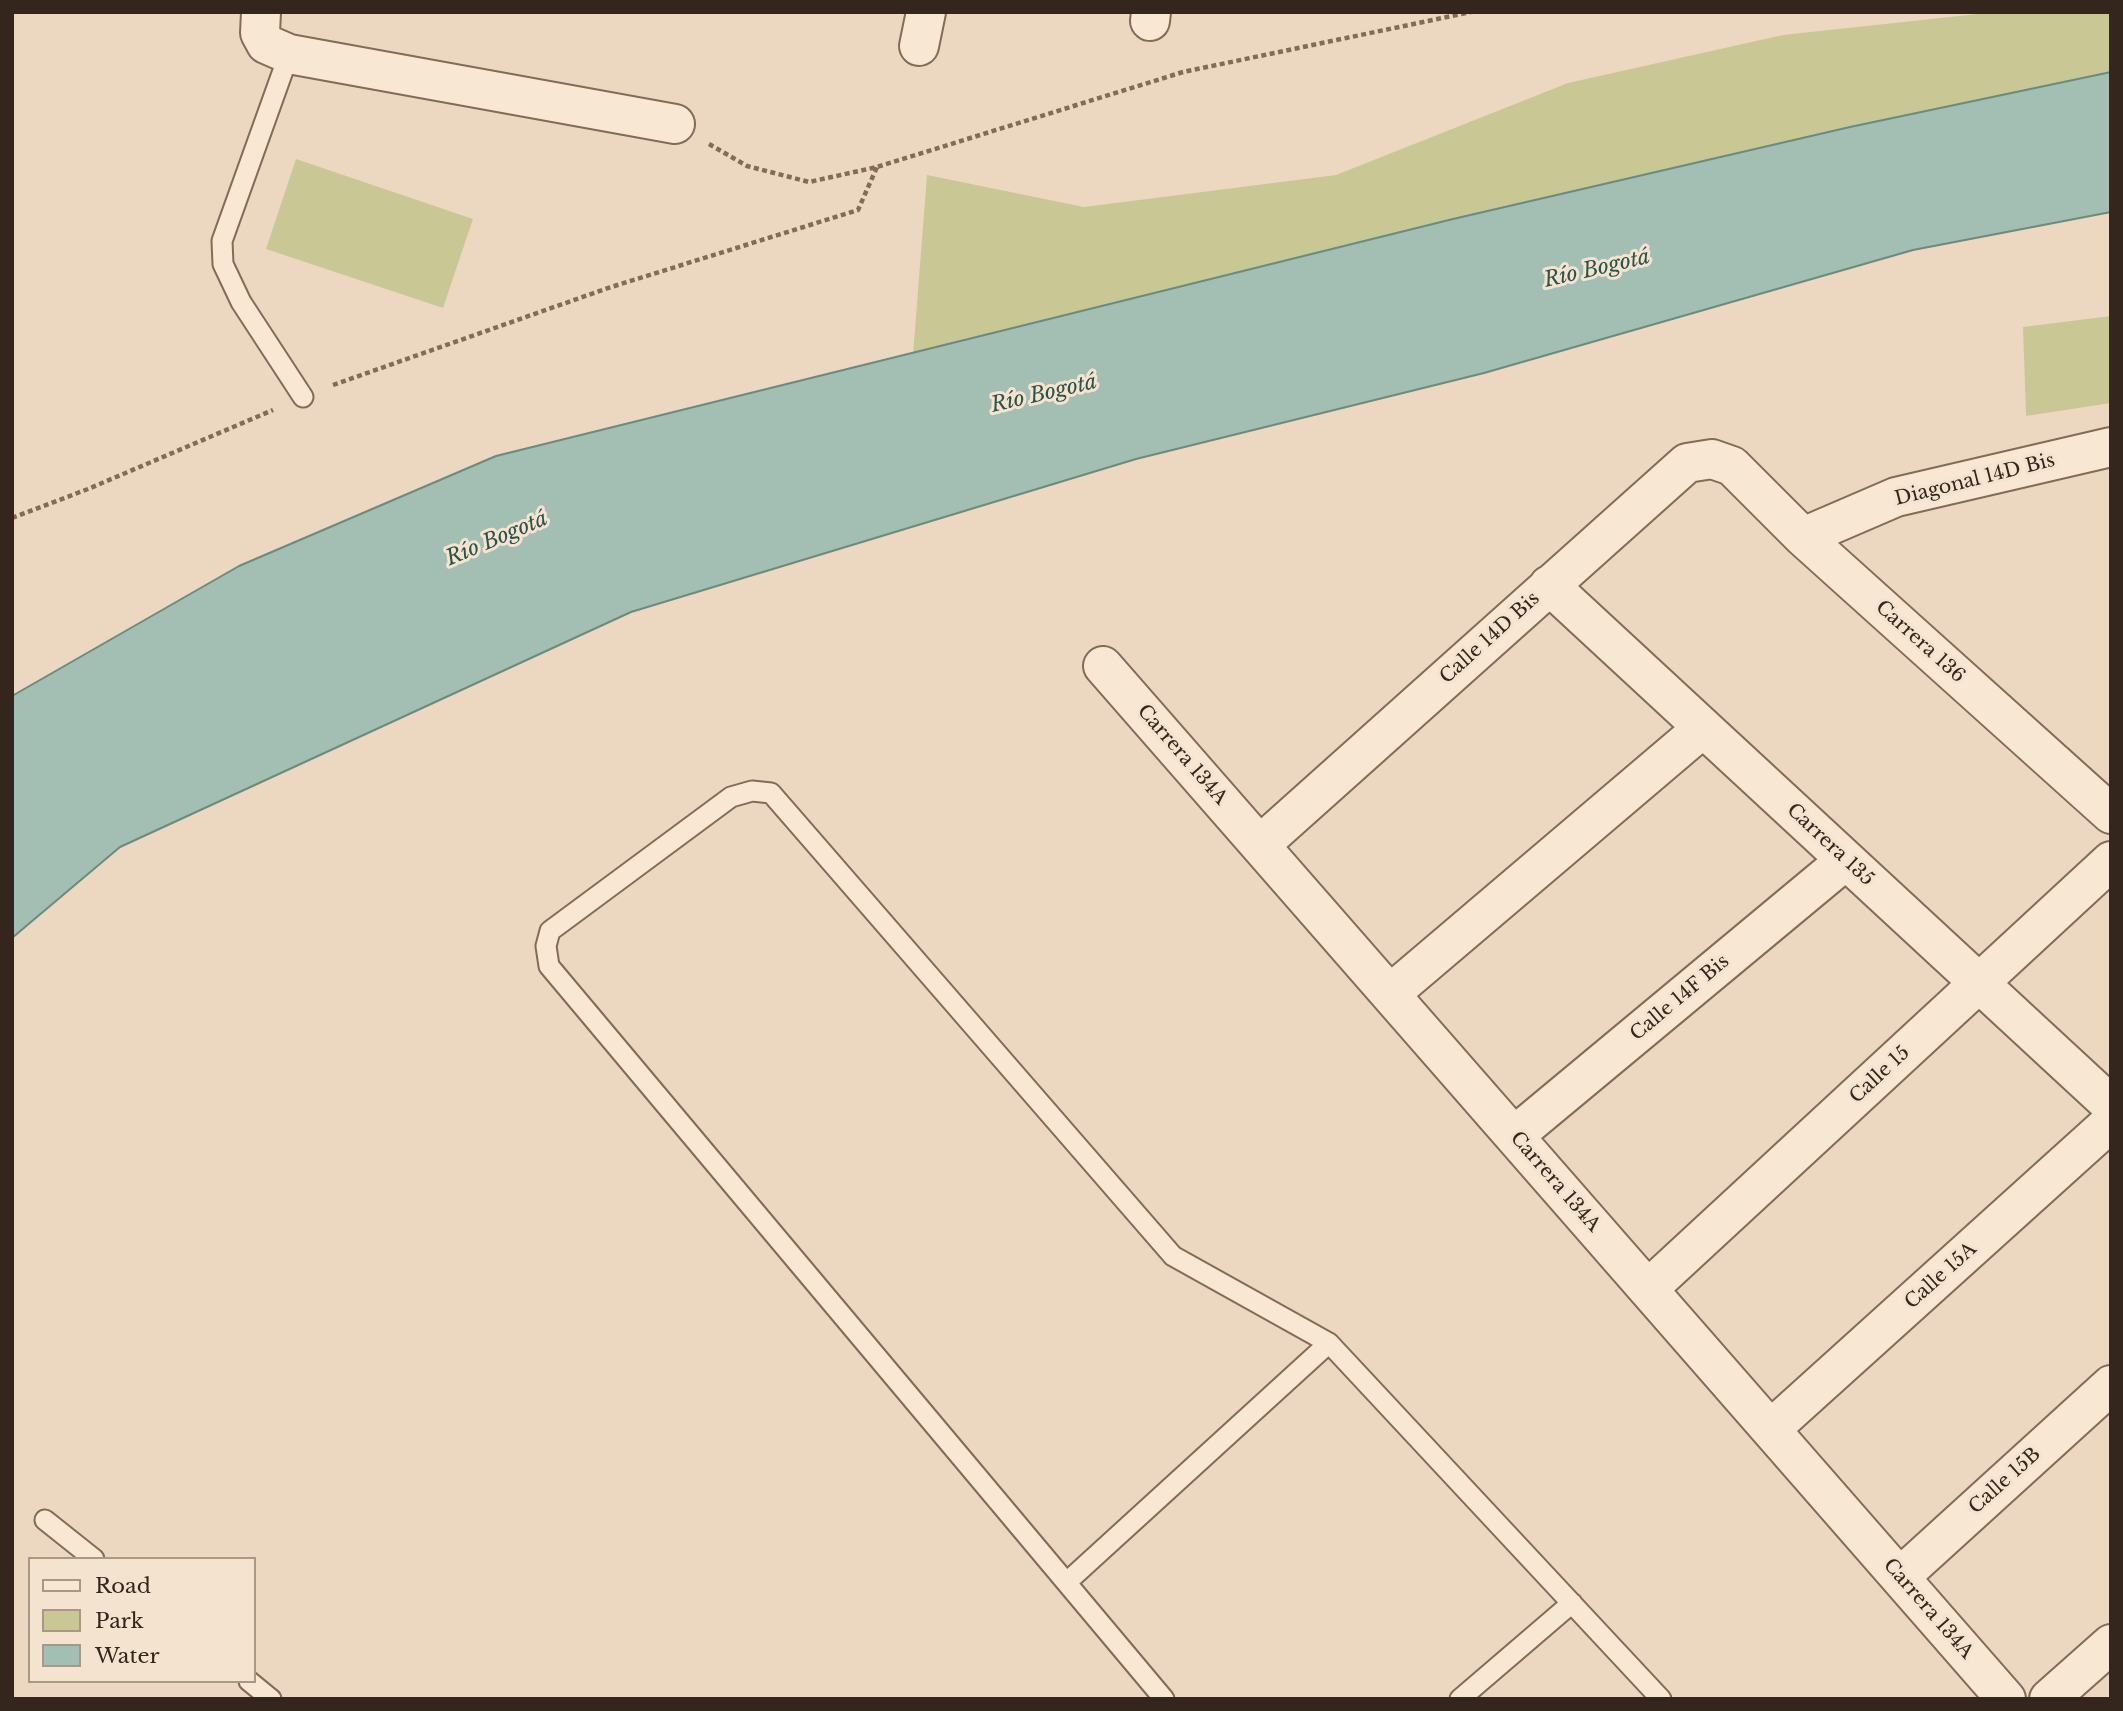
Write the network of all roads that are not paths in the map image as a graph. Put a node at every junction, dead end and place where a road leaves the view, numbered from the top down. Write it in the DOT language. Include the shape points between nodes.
graph roads {
  1 [pos="270,33"];
  2 [pos="676,124"];
  3 [pos="303,397"];
  4 [pos="2111,447"];
  5 [pos="1732,466"];
  6 [pos="1803,537"];
  7 [pos="1549,585"];
  8 [pos="1104,666"];
  9 [pos="1703,728"];
  10 [pos="2105,796"];
  11 [pos="1260,845"];
  12 [pos="1846,860"];
  13 [pos="2111,861"];
  14 [pos="1979,984"];
  15 [pos="1390,994"];
  16 [pos="2111,1105"];
  17 [pos="2111,1122"];
  18 [pos="1514,1136"];
  19 [pos="1648,1289"];
  20 [pos="1329,1343"];
  21 [pos="2111,1385"];
  22 [pos="1771,1429"];
  23 [pos="46,1520"];
  24 [pos="92,1557"];
  25 [pos="1900,1577"];
  26 [pos="1067,1582"];
  27 [pos="1572,1603"];
  28 [pos="2111,1644"];
  29 [pos="251,1683"];
  30 [pos="271,1699"];
  31 [pos="1164,1699"];
  32 [pos="1460,1699"];
  33 [pos="1661,1699"];
  34 [pos="2006,1699"];
  35 [pos="2049,1699"];
  1 -- 2 [label="street"];
  1 -- 3 [label="lane" via="222,241 223,264 241,302"];
  4 -- 6 [label="street, Diagonal 14D Bis" via="1896,497"];
  5 -- 6 [label="street, Carrera 136"];
  5 -- 7 [label="street, Calle 14D Bis" via="1712,459 1687,463"];
  6 -- 10 [label="street, Carrera 136"];
  7 -- 9 [label="street, Carrera 135"];
  7 -- 11 [label="street, Calle 14D Bis"];
  8 -- 11 [label="street, Carrera 134A"];
  9 -- 12 [label="street, Carrera 135"];
  9 -- 15 [label="street"];
  11 -- 15 [label="street, Carrera 134A"];
  12 -- 14 [label="street, Carrera 135"];
  12 -- 18 [label="street, Calle 14F Bis"];
  13 -- 14 [label="street, Calle 15"];
  14 -- 16 [label="street, Carrera 135"];
  14 -- 19 [label="street, Calle 15"];
  15 -- 18 [label="street, Carrera 134A"];
  17 -- 22 [label="street, Calle 15A"];
  18 -- 19 [label="street, Carrera 134A"];
  19 -- 22 [label="street, Carrera 134A"];
  20 -- 26 [label="lane"];
  20 -- 26 [label="lane" via="1173,1256 771,793 752,790 731,797 550,931 546,946 549,966"];
  20 -- 27 [label="lane"];
  21 -- 25 [label="street, Calle 15B"];
  22 -- 25 [label="street, Carrera 134A"];
  23 -- 24 [label="lane"];
  25 -- 34 [label="street, Carrera 134A"];
  26 -- 31 [label="lane"];
  27 -- 32 [label="lane"];
  27 -- 33 [label="lane"];
  28 -- 35 [label="street"];
  29 -- 30 [label="lane"];
}
